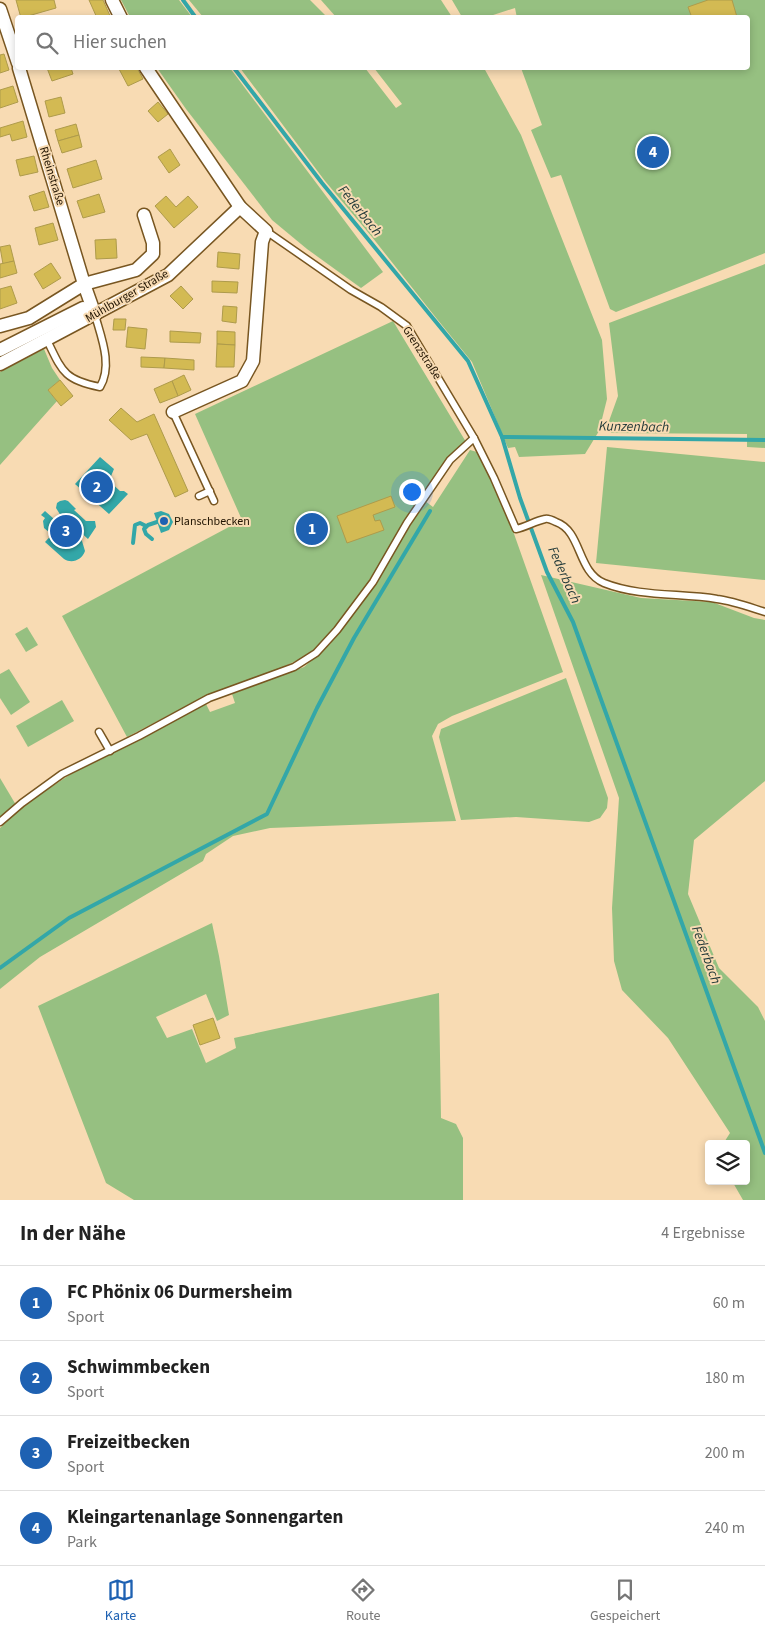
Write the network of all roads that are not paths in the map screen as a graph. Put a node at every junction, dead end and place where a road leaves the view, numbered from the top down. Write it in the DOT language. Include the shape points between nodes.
graph roads {
  1 [pos="112,0"];
  2 [pos="0,8"];
  3 [pos="120,15"];
  4 [pos="15,54"];
  5 [pos="20,70"];
  6 [pos="147,70"];
  7 [pos="240,207"];
  8 [pos="144,215"];
  9 [pos="266,231"];
  10 [pos="84,284"];
  11 [pos="95,315"];
  12 [pos="0,326"];
  13 [pos="47,340"];
  14 [pos="0,350"];
  15 [pos="0,364"];
  16 [pos="173,412"];
  17 [pos="474,438"];
  18 [pos="210,491"];
  19 [pos="199,496"];
  20 [pos="214,501"];
  21 [pos="765,612"];
  22 [pos="99,732"];
  23 [pos="110,751"];
  24 [pos="0,822"];
  1 -- 3 [label="street"];
  2 -- 4 [label="street"];
  5 -- 10 [label="street, Rheinstraße"];
  6 -- 7 [label="street, Grenzstraße"];
  7 -- 9 [label="street, Grenzstraße"];
  7 -- 11 [label="street, Mühlburger Straße" via="168,275"];
  8 -- 10 [label="street" via="153,243 152,254 136,270"];
  9 -- 16 [label="street" via="262,242 253,361 242,382"];
  9 -- 17 [label="lane, Grenzstraße" via="407,326"];
  10 -- 11 [label="street, Rheinstraße"];
  10 -- 12 [label="street" via="29,318"];
  11 -- 13 [label="street, Mühlburger Straße"];
  11 -- 13 [label="lane" via="107,368 100,387 70,378 59,366"];
  11 -- 14 [label="street" via="83,308"];
  13 -- 15 [label="street, Mühlburger Straße"];
  16 -- 18 [label="lane"];
  17 -- 21 [label="lane, Grenzstraße" via="520,528 547,518 559,523 574,540 587,569 603,583 638,592 718,599"];
  17 -- 23 [label="lane" via="450,460 407,523 373,582 316,653 294,667 209,698"];
  18 -- 19 [label="lane"];
  18 -- 20 [label="lane"];
  22 -- 23 [label="lane"];
  23 -- 24 [label="lane" via="62,774"];
}
